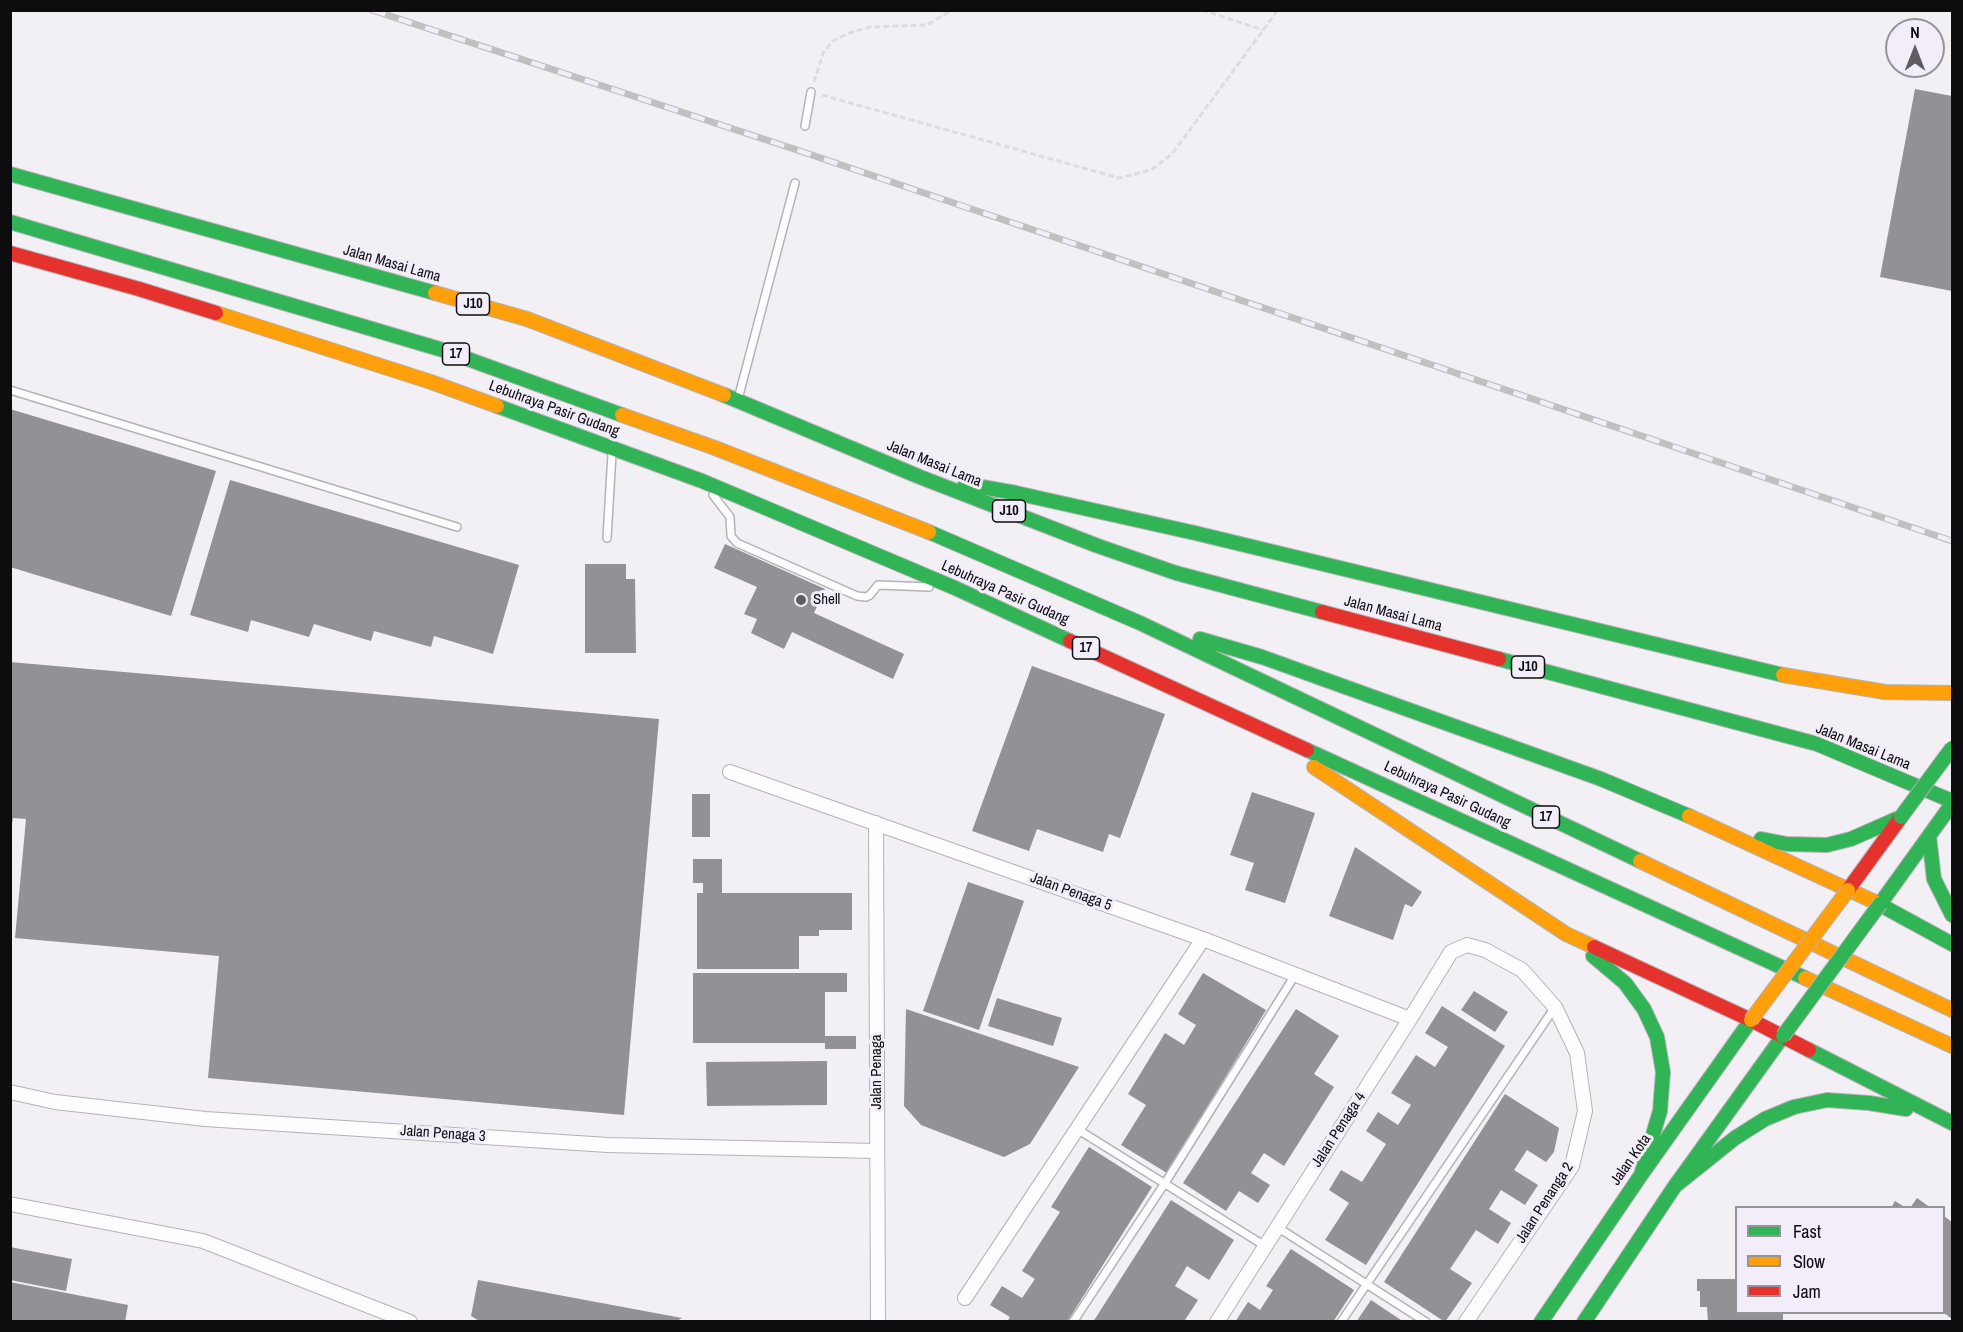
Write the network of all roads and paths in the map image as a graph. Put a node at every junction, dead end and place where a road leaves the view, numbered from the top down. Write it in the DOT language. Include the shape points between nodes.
graph roads {
  1 [pos="952,10"];
  2 [pos="1202,10"];
  3 [pos="1278,10"];
  4 [pos="1264,30"];
  5 [pos="811,92"];
  6 [pos="805,126"];
  7 [pos="10,174"];
  8 [pos="795,183"];
  9 [pos="10,222"];
  10 [pos="10,253"];
  11 [pos="10,390"];
  12 [pos="738,401"];
  13 [pos="612,448"];
  14 [pos="920,477"];
  15 [pos="702,481"];
  16 [pos="1113,514"];
  17 [pos="457,527"];
  18 [pos="607,538"];
  19 [pos="1098,546"];
  20 [pos="956,588"];
  21 [pos="1140,623"];
  22 [pos="1953,693"];
  23 [pos="1218,708"];
  24 [pos="1953,748"];
  25 [pos="730,772"];
  26 [pos="1953,802"];
  27 [pos="1901,817"];
  28 [pos="876,823"];
  29 [pos="1724,831"];
  30 [pos="1929,836"];
  31 [pos="1848,890"];
  32 [pos="1880,904"];
  33 [pos="1953,915"];
  34 [pos="1566,934"];
  35 [pos="1203,939"];
  36 [pos="1953,944"];
  37 [pos="1467,945"];
  38 [pos="1295,975"];
  39 [pos="1555,1007"];
  40 [pos="1953,1010"];
  41 [pos="1410,1019"];
  42 [pos="1751,1020"];
  43 [pos="1783,1036"];
  44 [pos="1953,1046"];
  45 [pos="10,1092"];
  46 [pos="1926,1112"];
  47 [pos="1953,1123"];
  48 [pos="1077,1129"];
  49 [pos="877,1151"];
  50 [pos="1641,1175"];
  51 [pos="1165,1184"];
  52 [pos="1675,1186"];
  53 [pos="10,1204"];
  54 [pos="1277,1227"];
  55 [pos="1265,1246"];
  56 [pos="1366,1283"];
  57 [pos="965,1298"];
  58 [pos="410,1322"];
  59 [pos="878,1322"];
  60 [pos="1073,1322"];
  61 [pos="1217,1322"];
  62 [pos="1341,1322"];
  63 [pos="1426,1322"];
  64 [pos="1466,1322"];
  65 [pos="1541,1322"];
  66 [pos="1584,1322"];
  1 -- 5 [label="path" via="927,25 870,27 833,40 823,53"];
  2 -- 4 [label="path"];
  3 -- 4 [label="path"];
  4 -- 5 [label="path" via="1172,154 1151,170 1119,178"];
  5 -- 6 [label="lane"];
  7 -- 12 [label="main road, Jalan Masai Lama / J10" via="526,319"];
  8 -- 12 [label="lane"];
  9 -- 21 [label="main road, Lebuhraya Pasir Gudang / 17" via="443,350 892,516"];
  10 -- 13 [label="main road, Lebuhraya Pasir Gudang / 17" via="431,382"];
  11 -- 17 [label="lane"];
  12 -- 14 [label="main road, Jalan Masai Lama / J10"];
  13 -- 15 [label="main road, Lebuhraya Pasir Gudang / 17"];
  13 -- 18 [label="lane"];
  14 -- 16 [label="main road"];
  14 -- 19 [label="main road, Jalan Masai Lama / J10"];
  15 -- 20 [label="main road, Lebuhraya Pasir Gudang / 17"];
  15 -- 20 [label="lane" via="730,517 734,540 857,596 870,595 878,585"];
  16 -- 19 [label="main road" via="1100,518 1094,528"];
  16 -- 22 [label="main road" via="1783,675 1885,692"];
  19 -- 26 [label="main road, Jalan Masai Lama / J10" via="1176,573 1817,744"];
  20 -- 23 [label="main road, Lebuhraya Pasir Gudang / 17"];
  21 -- 29 [label="main road" via="1262,657 1601,779"];
  21 -- 40 [label="main road, Lebuhraya Pasir Gudang / 17"];
  23 -- 34 [label="main road" via="1346,786"];
  23 -- 44 [label="main road, Lebuhraya Pasir Gudang / 17"];
  24 -- 27 [label="main road, Jalan Kota, bridge"];
  25 -- 28 [label="street, Jalan Penaga 5"];
  26 -- 30 [label="main road"];
  27 -- 29 [label="main road" via="1851,839 1827,844 1787,844"];
  27 -- 31 [label="main road, Jalan Kota"];
  28 -- 35 [label="street, Jalan Penaga 5"];
  28 -- 49 [label="street, Jalan Penaga"];
  29 -- 31 [label="main road"];
  30 -- 32 [label="main road"];
  30 -- 33 [label="main road" via="1934,879"];
  31 -- 32 [label="main road"];
  31 -- 42 [label="main road, Jalan Kota, bridge"];
  32 -- 36 [label="main road"];
  32 -- 43 [label="main road, bridge"];
  34 -- 42 [label="main road"];
  34 -- 50 [label="main road" via="1625,983 1644,1009 1657,1037 1663,1072 1660,1111"];
  35 -- 38 [label="street, Jalan Penaga 5"];
  35 -- 48 [label="street"];
  37 -- 39 [label="street, Jalan Penanga 2" via="1522,970"];
  37 -- 41 [label="street, Jalan Penaga 4" via="1450,952"];
  38 -- 41 [label="street, Jalan Penaga 5"];
  38 -- 51 [label="lane"];
  39 -- 56 [label="lane"];
  39 -- 64 [label="street, Jalan Penanga 2" via="1577,1053 1585,1111 1572,1166"];
  41 -- 54 [label="street, Jalan Penaga 4"];
  42 -- 43 [label="main road"];
  42 -- 50 [label="main road, Jalan Kota"];
  43 -- 46 [label="main road"];
  43 -- 52 [label="main road"];
  45 -- 49 [label="street, Jalan Penaga 3" via="55,1102 217,1119 608,1145"];
  46 -- 47 [label="main road"];
  46 -- 52 [label="main road" via="1827,1100 1794,1107 1734,1138"];
  48 -- 51 [label="lane"];
  48 -- 57 [label="street"];
  49 -- 59 [label="street, Jalan Penaga"];
  50 -- 65 [label="main road, Jalan Kota"];
  51 -- 55 [label="lane"];
  51 -- 60 [label="lane"];
  52 -- 66 [label="main road"];
  53 -- 58 [label="street" via="203,1241"];
  54 -- 55 [label="street, Jalan Penaga 4"];
  54 -- 56 [label="lane"];
  55 -- 61 [label="street, Jalan Penaga 4"];
  56 -- 62 [label="lane"];
  56 -- 63 [label="lane"];
}
